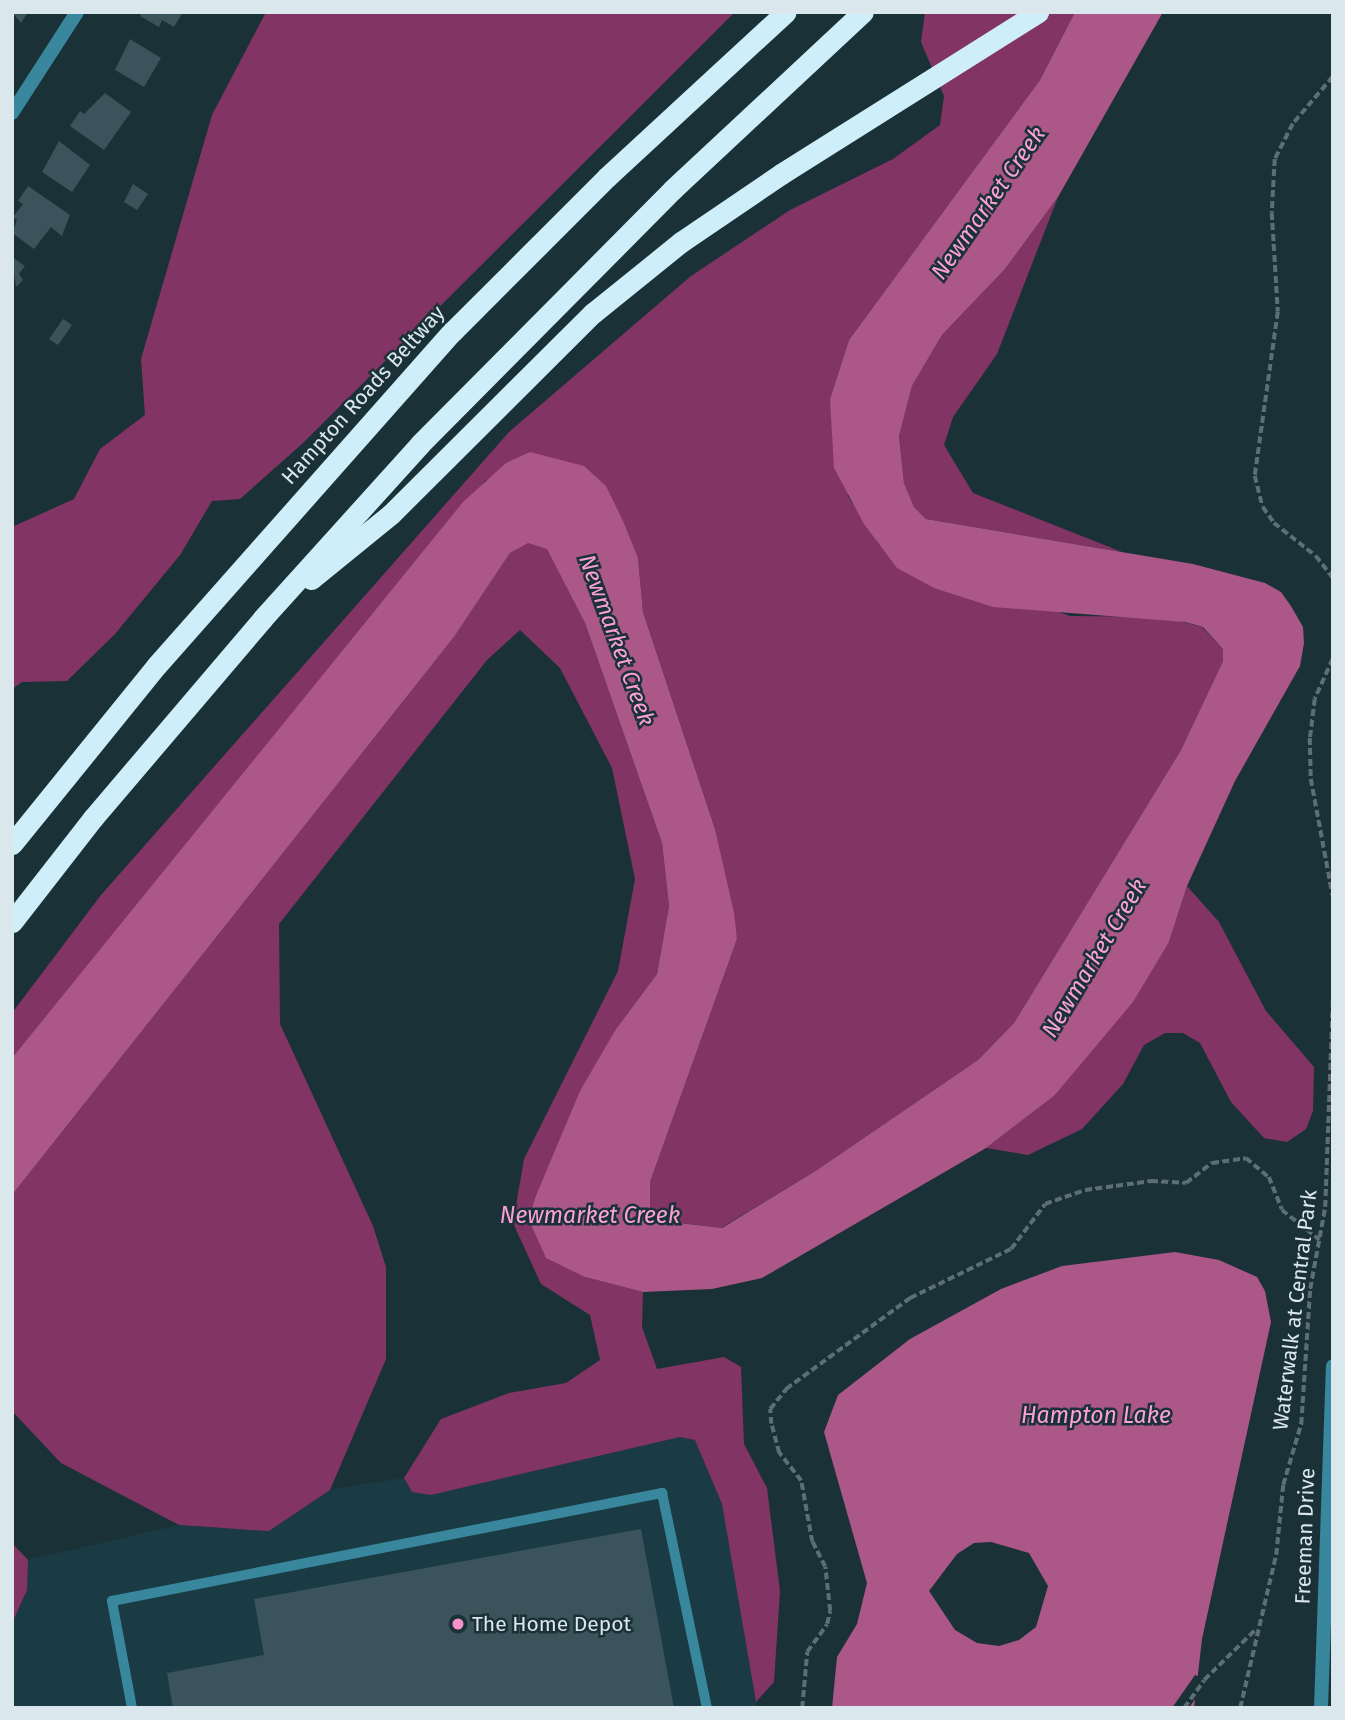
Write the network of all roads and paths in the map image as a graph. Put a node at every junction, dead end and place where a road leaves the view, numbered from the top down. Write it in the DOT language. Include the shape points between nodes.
graph roads {
  1 [pos="77,12"];
  2 [pos="786,12"];
  3 [pos="863,12"];
  4 [pos="1038,12"];
  5 [pos="1333,77"];
  6 [pos="12,113"];
  7 [pos="1333,578"];
  8 [pos="263,618"];
  9 [pos="1333,659"];
  10 [pos="12,844"];
  11 [pos="1333,896"];
  12 [pos="12,922"];
  13 [pos="1333,992"];
  14 [pos="1320,1240"];
  15 [pos="1333,1366"];
  16 [pos="1332,1398"];
  17 [pos="1257,1628"];
  18 [pos="132,1708"];
  19 [pos="707,1708"];
  20 [pos="802,1708"];
  21 [pos="1184,1708"];
  22 [pos="1240,1708"];
  23 [pos="1321,1708"];
  1 -- 6 [label="street"];
  2 -- 10 [label="highway, Hampton Roads Beltway" via="607,177 452,332 157,665"];
  3 -- 8 [label="highway" via="751,113 517,345"];
  4 -- 8 [label="highway" via="728,208 636,278 525,376 391,514"];
  5 -- 7 [label="path" via="1293,124 1275,159 1272,213 1278,312 1255,475 1263,507 1274,523 1315,556"];
  8 -- 12 [label="highway" via="93,818"];
  9 -- 11 [label="path" via="1315,699 1310,738 1311,779"];
  13 -- 14 [label="path, Waterwalk at Central Park"];
  14 -- 17 [label="path, Waterwalk at Central Park" via="1310,1297 1301,1424 1283,1485 1276,1555"];
  14 -- 20 [label="path" via="1282,1210 1269,1177 1246,1158 1212,1163 1186,1184 1151,1181 1085,1190 1045,1204 1011,1249 911,1298 786,1389 770,1409 771,1424 779,1453 801,1481 812,1542 825,1567 830,1611 827,1624 807,1652"];
  15 -- 16 [label="street, Freeman Drive"];
  16 -- 23 [label="street, Freeman Drive"];
  17 -- 21 [label="path" via="1216,1667"];
  17 -- 22 [label="path, Waterwalk at Central Park" via="1252,1671"];
  18 -- 19 [label="lane" via="112,1601 662,1493"];
}
